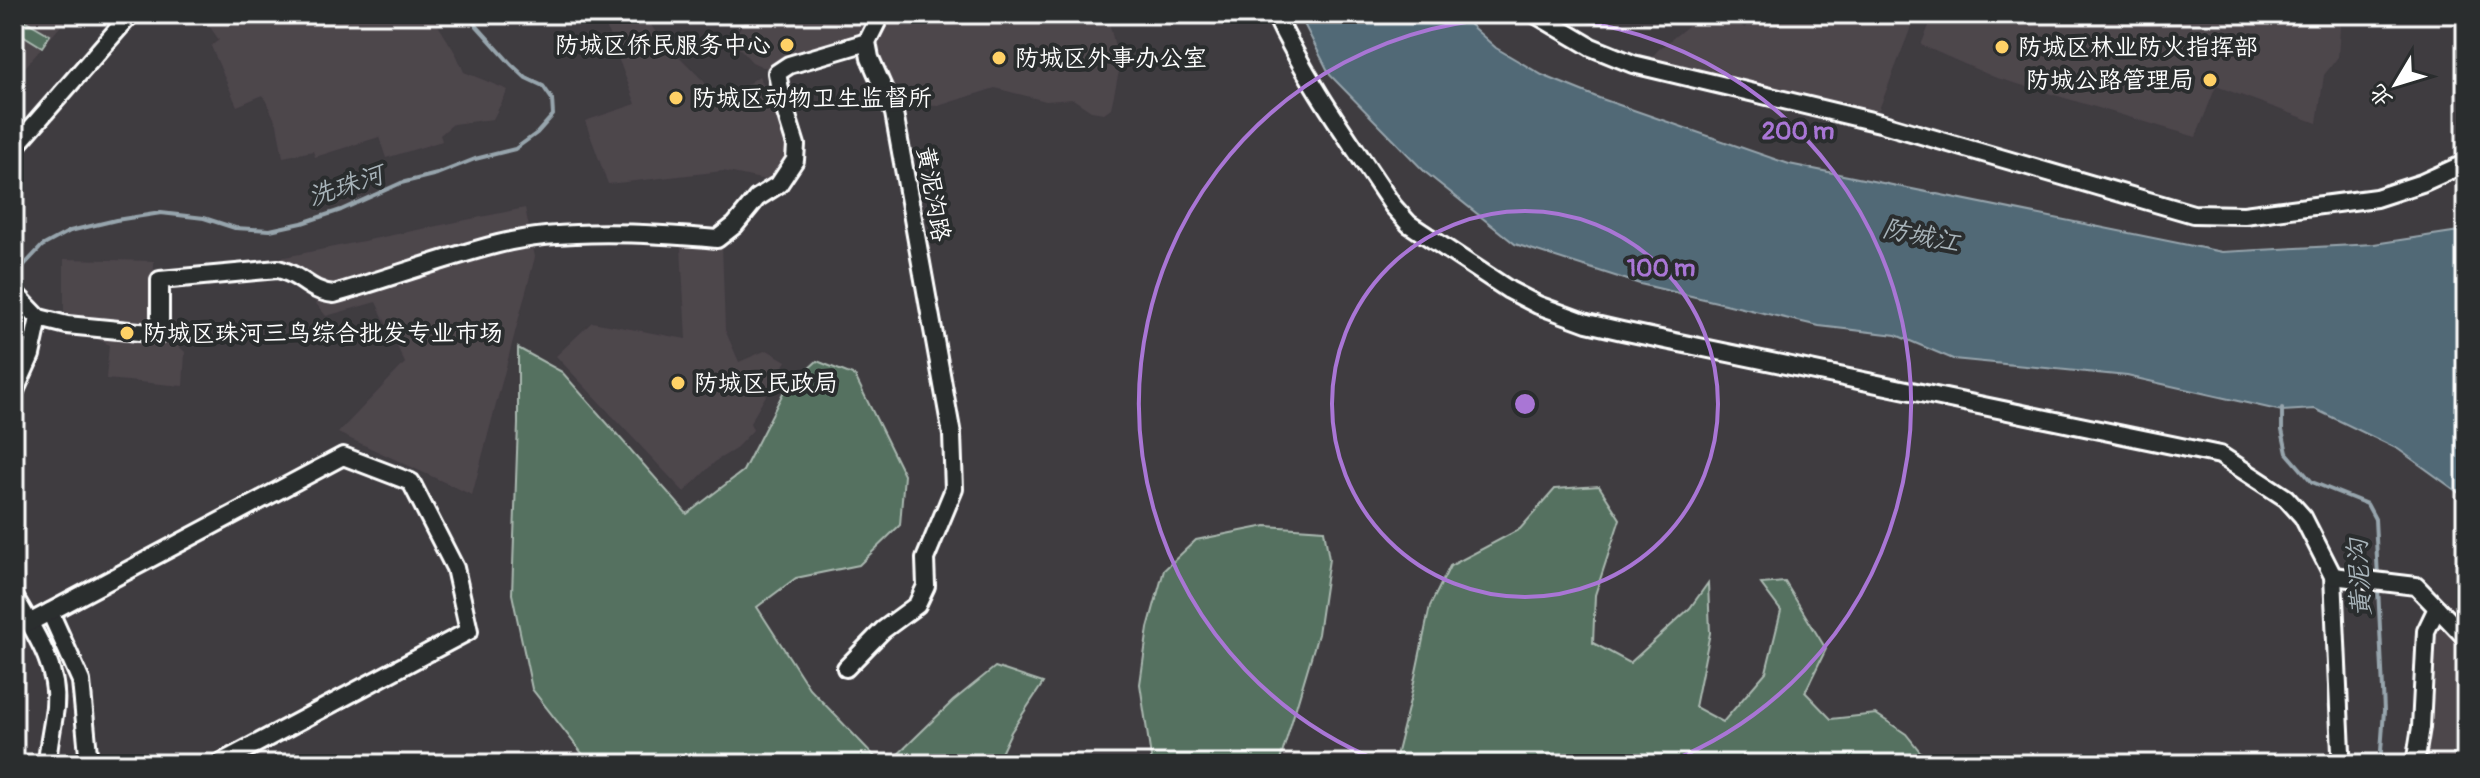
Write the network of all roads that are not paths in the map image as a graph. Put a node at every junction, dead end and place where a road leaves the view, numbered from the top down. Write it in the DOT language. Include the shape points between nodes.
graph roads {
  1 [pos="131,14"];
  2 [pos="881,14"];
  3 [pos="1275,14"];
  4 [pos="1535,14"];
  5 [pos="867,42"];
  6 [pos="14,148"];
  7 [pos="2466,163"];
  8 [pos="20,298"];
  9 [pos="39,318"];
  10 [pos="31,355"];
  11 [pos="14,369"];
  12 [pos="14,393"];
  13 [pos="2333,576"];
  14 [pos="14,596"];
  15 [pos="2437,608"];
  16 [pos="50,612"];
  17 [pos="29,623"];
  18 [pos="2466,638"];
  19 [pos="846,668"];
  20 [pos="47,764"];
  21 [pos="89,764"];
  22 [pos="218,764"];
  23 [pos="2339,764"];
  24 [pos="2415,764"];
  1 -- 6 [label="street"];
  2 -- 5 [label="street"];
  3 -- 13 [label="street" via="1393,206 1409,224 1509,290 1599,326 2220,455 2286,498 2303,517"];
  4 -- 7 [label="street" via="1633,64 1880,123 2193,214 2244,215 2376,198"];
  5 -- 9 [label="street" via="777,73 796,145 795,160 779,184 757,198 717,239 563,235 500,243 334,294 318,292 278,269 160,280 160,334"];
  5 -- 19 [label="street, 黄泥沟路" via="894,113 952,435 954,489 925,559 926,586 917,605"];
  8 -- 9 [label="street"];
  9 -- 10 [label="street"];
  10 -- 11 [label="street"];
  10 -- 12 [label="street"];
  13 -- 15 [label="street" via="2416,586"];
  13 -- 23 [label="street"];
  14 -- 17 [label="street"];
  15 -- 18 [label="street"];
  15 -- 24 [label="street" via="2426,631"];
  16 -- 17 [label="street"];
  16 -- 21 [label="street" via="81,681"];
  16 -- 22 [label="street" via="343,456 411,482 455,568 469,631"];
  17 -- 20 [label="street" via="55,684"];
}
